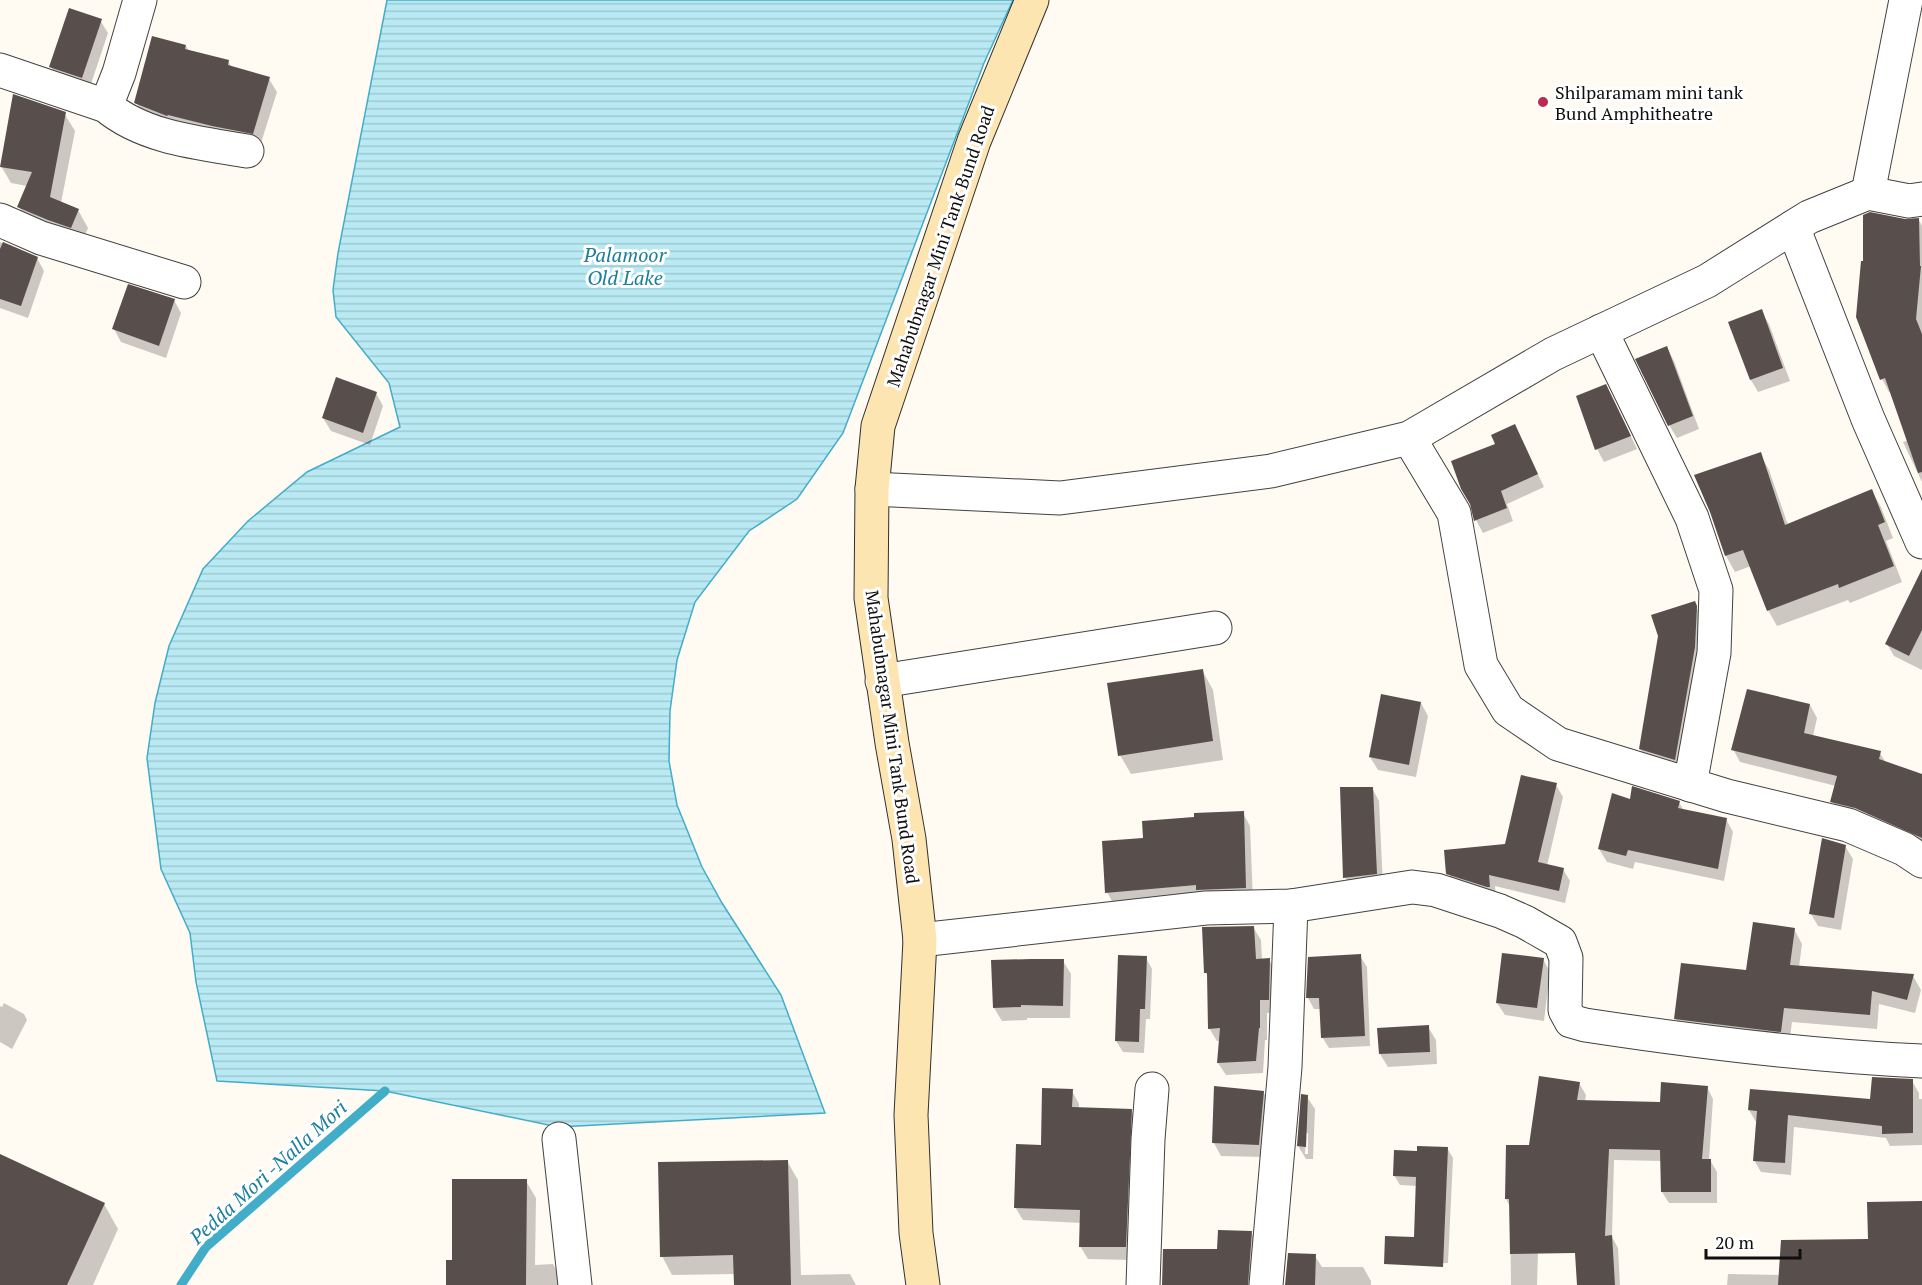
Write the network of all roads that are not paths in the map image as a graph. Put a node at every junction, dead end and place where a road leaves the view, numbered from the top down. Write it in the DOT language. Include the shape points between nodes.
graph roads {
  1 [pos="140,0"];
  2 [pos="1032,0"];
  3 [pos="1906,0"];
  4 [pos="0,70"];
  5 [pos="106,106"];
  6 [pos="247,151"];
  7 [pos="1868,193"];
  8 [pos="1922,199"];
  9 [pos="0,220"];
  10 [pos="1793,226"];
  11 [pos="184,282"];
  12 [pos="1601,331"];
  13 [pos="1409,438"];
  14 [pos="872,489"];
  15 [pos="1922,542"];
  16 [pos="1215,628"];
  17 [pos="882,681"];
  18 [pos="1690,785"];
  19 [pos="1922,861"];
  20 [pos="1291,906"];
  21 [pos="920,940"];
  22 [pos="1922,1062"];
  23 [pos="1152,1089"];
  24 [pos="559,1139"];
  25 [pos="575,1285"];
  26 [pos="923,1285"];
  27 [pos="1143,1285"];
  28 [pos="1266,1285"];
  1 -- 5 [label="street"];
  2 -- 14 [label="street, Mahabubnagar Mini Tank Bund Road" via="974,141 878,426"];
  3 -- 7 [label="street"];
  4 -- 5 [label="street"];
  5 -- 6 [label="street" via="120,117 164,135"];
  7 -- 8 [label="street" via="1909,201"];
  7 -- 10 [label="street"];
  9 -- 11 [label="street" via="41,237"];
  10 -- 12 [label="street" via="1707,281"];
  10 -- 15 [label="street" via="1868,419"];
  12 -- 13 [label="street" via="1553,354"];
  12 -- 18 [label="street" via="1692,518 1716,590 1714,653"];
  13 -- 14 [label="street" via="1271,471 1060,498"];
  13 -- 18 [label="street" via="1454,513 1481,665 1508,710 1558,744"];
  14 -- 17 [label="street, Mahabubnagar Mini Tank Bund Road" via="870,598"];
  16 -- 17 [label="street"];
  17 -- 21 [label="street, Mahabubnagar Mini Tank Bund Road" via="909,838"];
  18 -- 19 [label="street" via="1848,825"];
  20 -- 21 [label="street" via="1206,908"];
  20 -- 22 [label="street" via="1393,889 1436,890 1500,911 1560,942 1566,958 1565,1010 1571,1021 1696,1042"];
  20 -- 28 [label="street" via="1285,1067"];
  21 -- 26 [label="street, Mahabubnagar Mini Tank Bund Road" via="911,1115 916,1233"];
  23 -- 27 [label="street"];
  24 -- 25 [label="street"];
}
